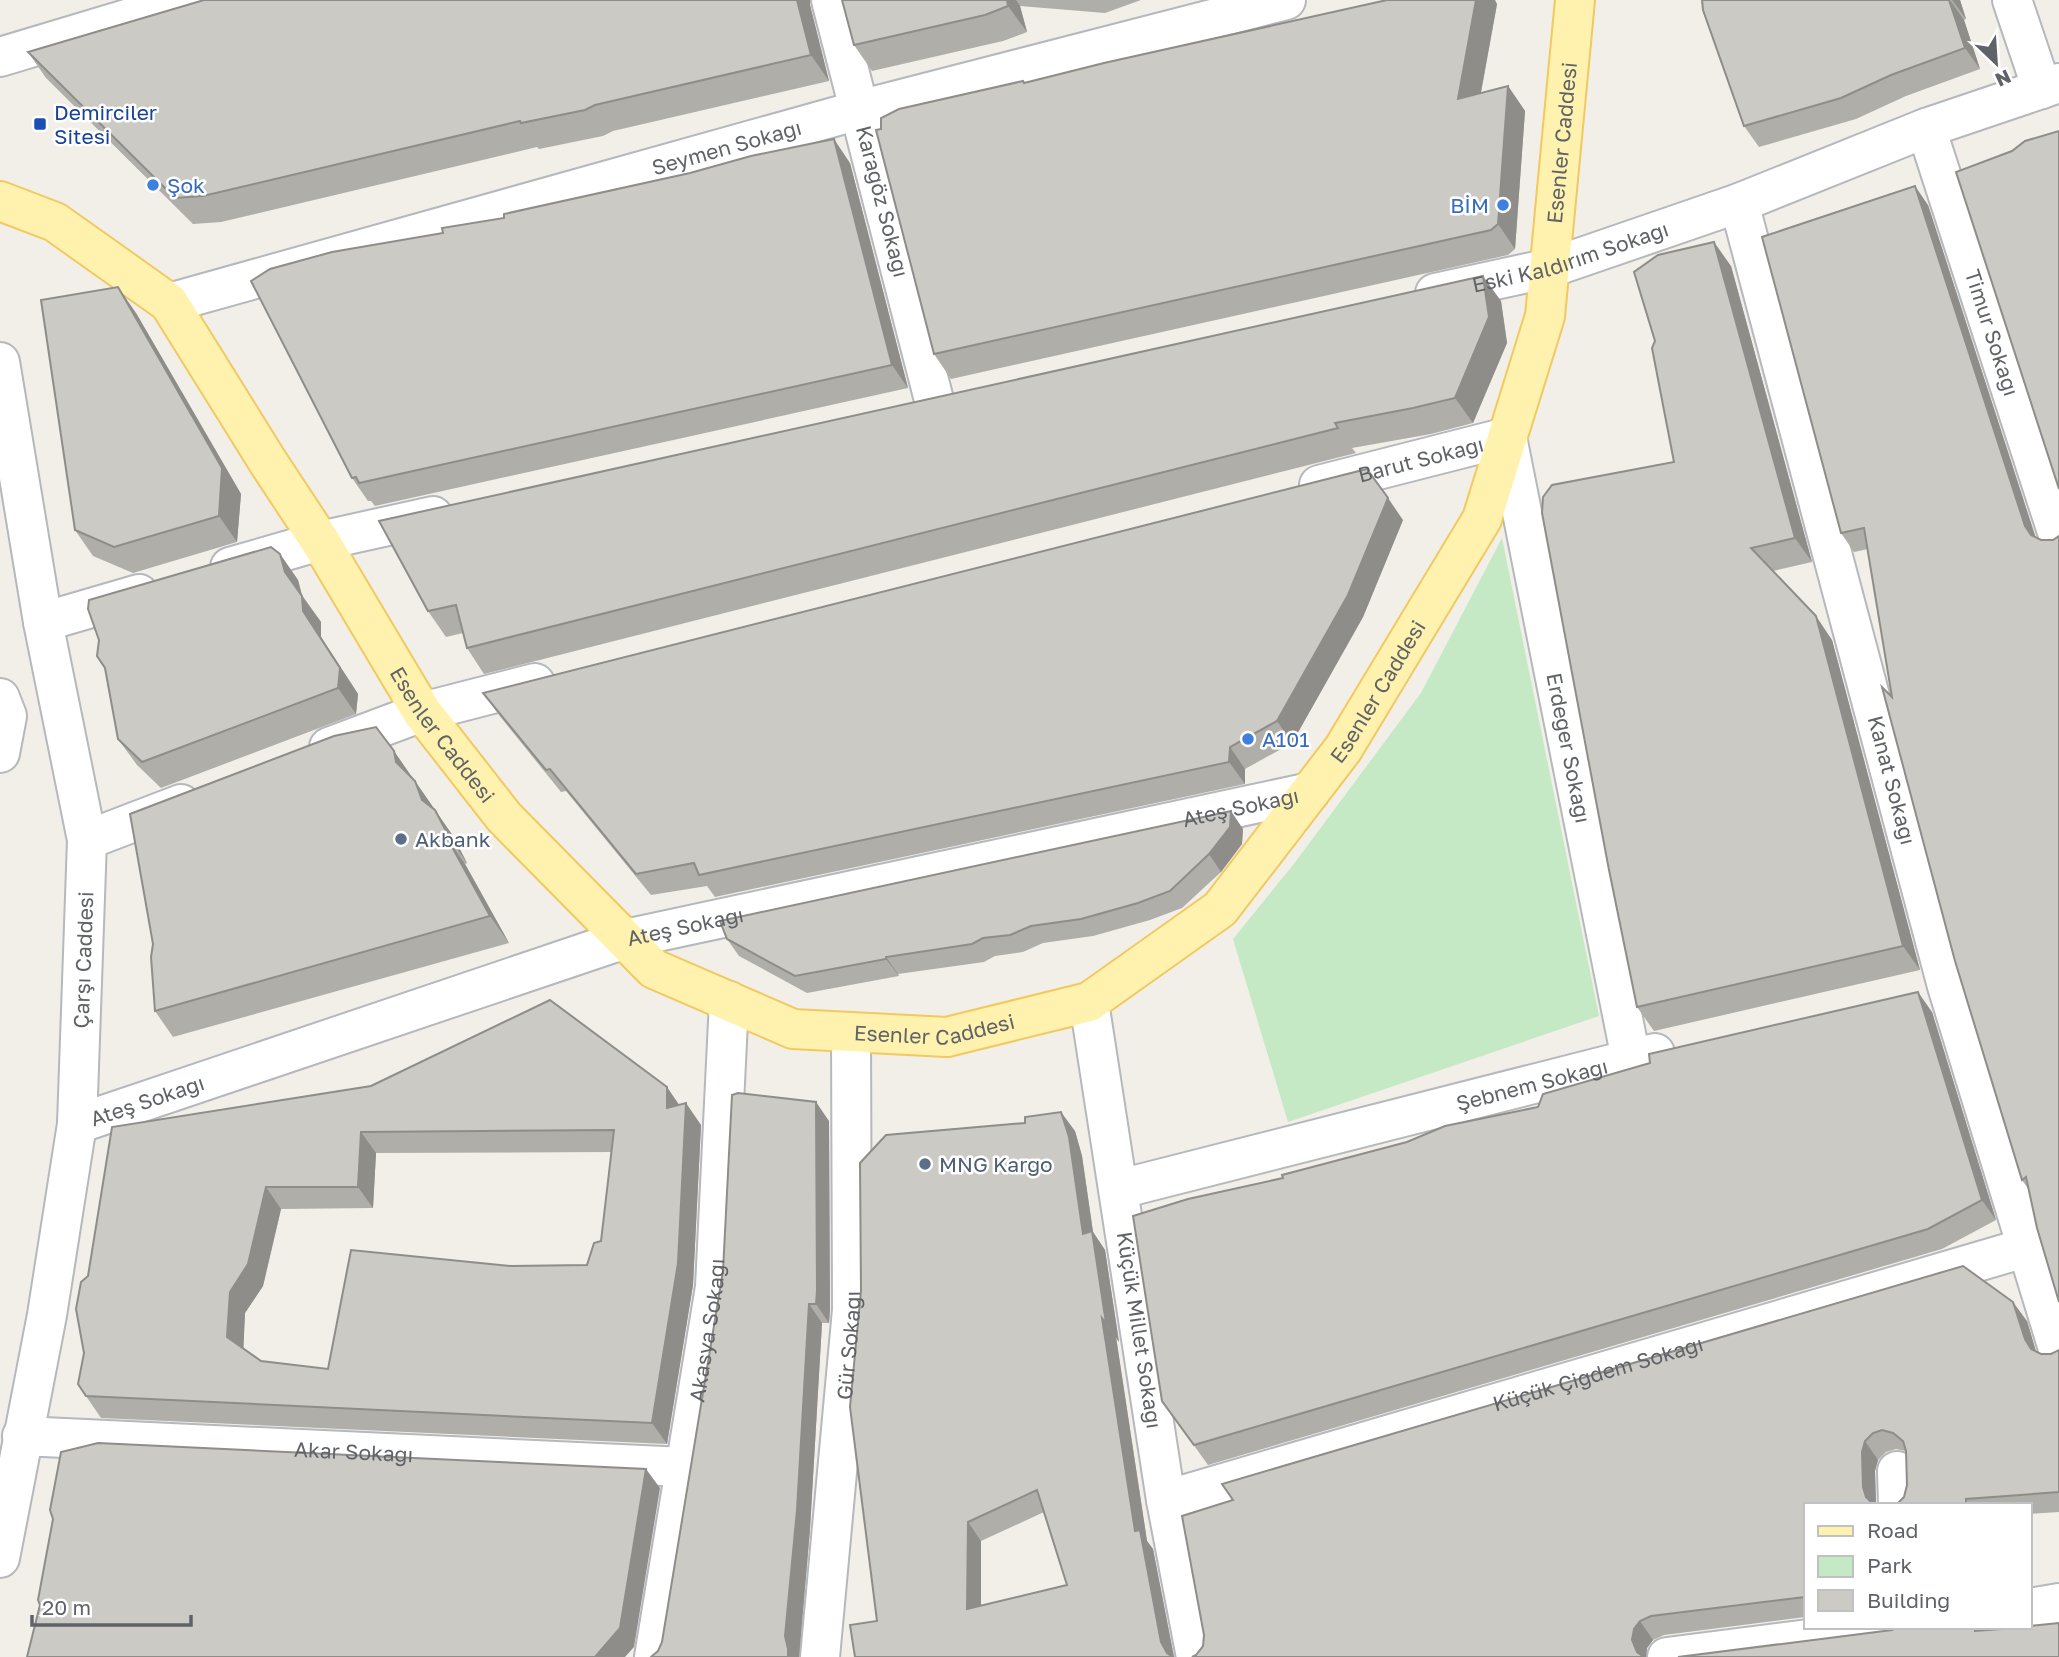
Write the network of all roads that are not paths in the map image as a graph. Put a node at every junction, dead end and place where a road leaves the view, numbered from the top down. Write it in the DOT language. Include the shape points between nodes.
graph roads {
  1 [pos="190,0"];
  2 [pos="831,0"];
  3 [pos="1286,0"];
  4 [pos="1575,0"];
  5 [pos="2012,0"];
  6 [pos="0,57"];
  7 [pos="2051,86"];
  8 [pos="859,110"];
  9 [pos="1926,128"];
  10 [pos="0,201"];
  11 [pos="1739,203"];
  12 [pos="1550,268"];
  13 [pos="1400,301"];
  14 [pos="169,303"];
  15 [pos="0,362"];
  16 [pos="895,413"];
  17 [pos="1507,437"];
  18 [pos="1290,492"];
  19 [pos="467,508"];
  20 [pos="2059,538"];
  21 [pos="320,541"];
  22 [pos="43,622"];
  23 [pos="572,674"];
  24 [pos="0,698"];
  25 [pos="422,712"];
  26 [pos="0,753"];
  27 [pos="293,761"];
  28 [pos="216,791"];
  29 [pos="1310,792"];
  30 [pos="87,840"];
  31 [pos="625,939"];
  32 [pos="1947,986"];
  33 [pos="1908,995"];
  34 [pos="729,1001"];
  35 [pos="1089,1002"];
  36 [pos="851,1032"];
  37 [pos="1684,1047"];
  38 [pos="1631,1059"];
  39 [pos="77,1124"];
  40 [pos="1119,1189"];
  41 [pos="2028,1247"];
  42 [pos="2059,1352"];
  43 [pos="22,1436"];
  44 [pos="685,1466"];
  45 [pos="1166,1500"];
  46 [pos="0,1559"];
  47 [pos="2059,1603"];
  48 [pos="2031,1608"];
  49 [pos="1886,1629"];
  50 [pos="654,1657"];
  51 [pos="820,1657"];
  52 [pos="1196,1657"];
  53 [pos="1667,1657"];
  1 -- 6 [label="street"];
  2 -- 8 [label="street, Karagöz Sokağı"];
  3 -- 8 [label="street, Seymen Sokağı"];
  4 -- 12 [label="main road, Esenler Caddesi"];
  5 -- 7 [label="street"];
  7 -- 9 [label="street, Eski Kaldırım Sokağı"];
  8 -- 14 [label="street, Seymen Sokağı"];
  8 -- 16 [label="street, Karagöz Sokağı" via="949,401"];
  9 -- 11 [label="street, Eski Kaldırım Sokağı"];
  9 -- 20 [label="street, Timur Sokağı"];
  10 -- 14 [label="main road, Esenler Caddesi" via="55,222"];
  11 -- 12 [label="street, Eski Kaldırım Sokağı"];
  11 -- 32 [label="street, Kanat Sokağı"];
  12 -- 13 [label="street, Eski Kaldırım Sokağı"];
  12 -- 17 [label="main road, Esenler Caddesi" via="1545,316"];
  14 -- 21 [label="main road, Esenler Caddesi"];
  15 -- 22 [label="street, Çarşı Caddesi"];
  17 -- 18 [label="street, Barut Sokağı"];
  17 -- 29 [label="main road, Esenler Caddesi" via="1482,519 1343,749"];
  17 -- 38 [label="street, Erdeğer Sokağı"];
  19 -- 21 [label="street"];
  21 -- 22 [label="street"];
  21 -- 25 [label="main road, Esenler Caddesi"];
  22 -- 30 [label="street, Çarşı Caddesi"];
  23 -- 25 [label="street"];
  24 -- 26 [label="street" via="7,716"];
  25 -- 27 [label="street"];
  25 -- 31 [label="main road, Esenler Caddesi" via="504,817"];
  28 -- 30 [label="street"];
  29 -- 31 [label="street, Ateş Sokağı"];
  29 -- 35 [label="main road, Esenler Caddesi" via="1220,909"];
  30 -- 39 [label="street, Çarşı Caddesi"];
  31 -- 34 [label="main road, Esenler Caddesi" via="654,968"];
  31 -- 39 [label="street, Ateş Sokağı"];
  32 -- 33 [label="street"];
  32 -- 41 [label="street, Kanat Sokağı"];
  34 -- 36 [label="main road, Esenler Caddesi" via="793,1029"];
  34 -- 44 [label="street, Akasya Sokağı" via="715,1287"];
  35 -- 36 [label="main road, Esenler Caddesi" via="947,1037"];
  35 -- 40 [label="street, Küçük Millet Sokağı"];
  36 -- 51 [label="street, Gür Sokağı" via="852,1310"];
  37 -- 38 [label="street, Şebnem Sokağı"];
  38 -- 40 [label="street, Şebnem Sokağı"];
  39 -- 43 [label="street, Çarşı Caddesi" via="47,1315"];
  40 -- 45 [label="street, Küçük Millet Sokağı"];
  41 -- 42 [label="street, Kanat Sokağı"];
  41 -- 45 [label="street, Küçük Çiğdem Sokağı"];
  43 -- 44 [label="street, Akar Sokağı"];
  43 -- 46 [label="street, Çarşı Caddesi"];
  44 -- 50 [label="street, Akasya Sokağı"];
  45 -- 52 [label="street, Küçük Millet Sokağı"];
  47 -- 48 [label="street"];
  49 -- 53 [label="street"];
}
